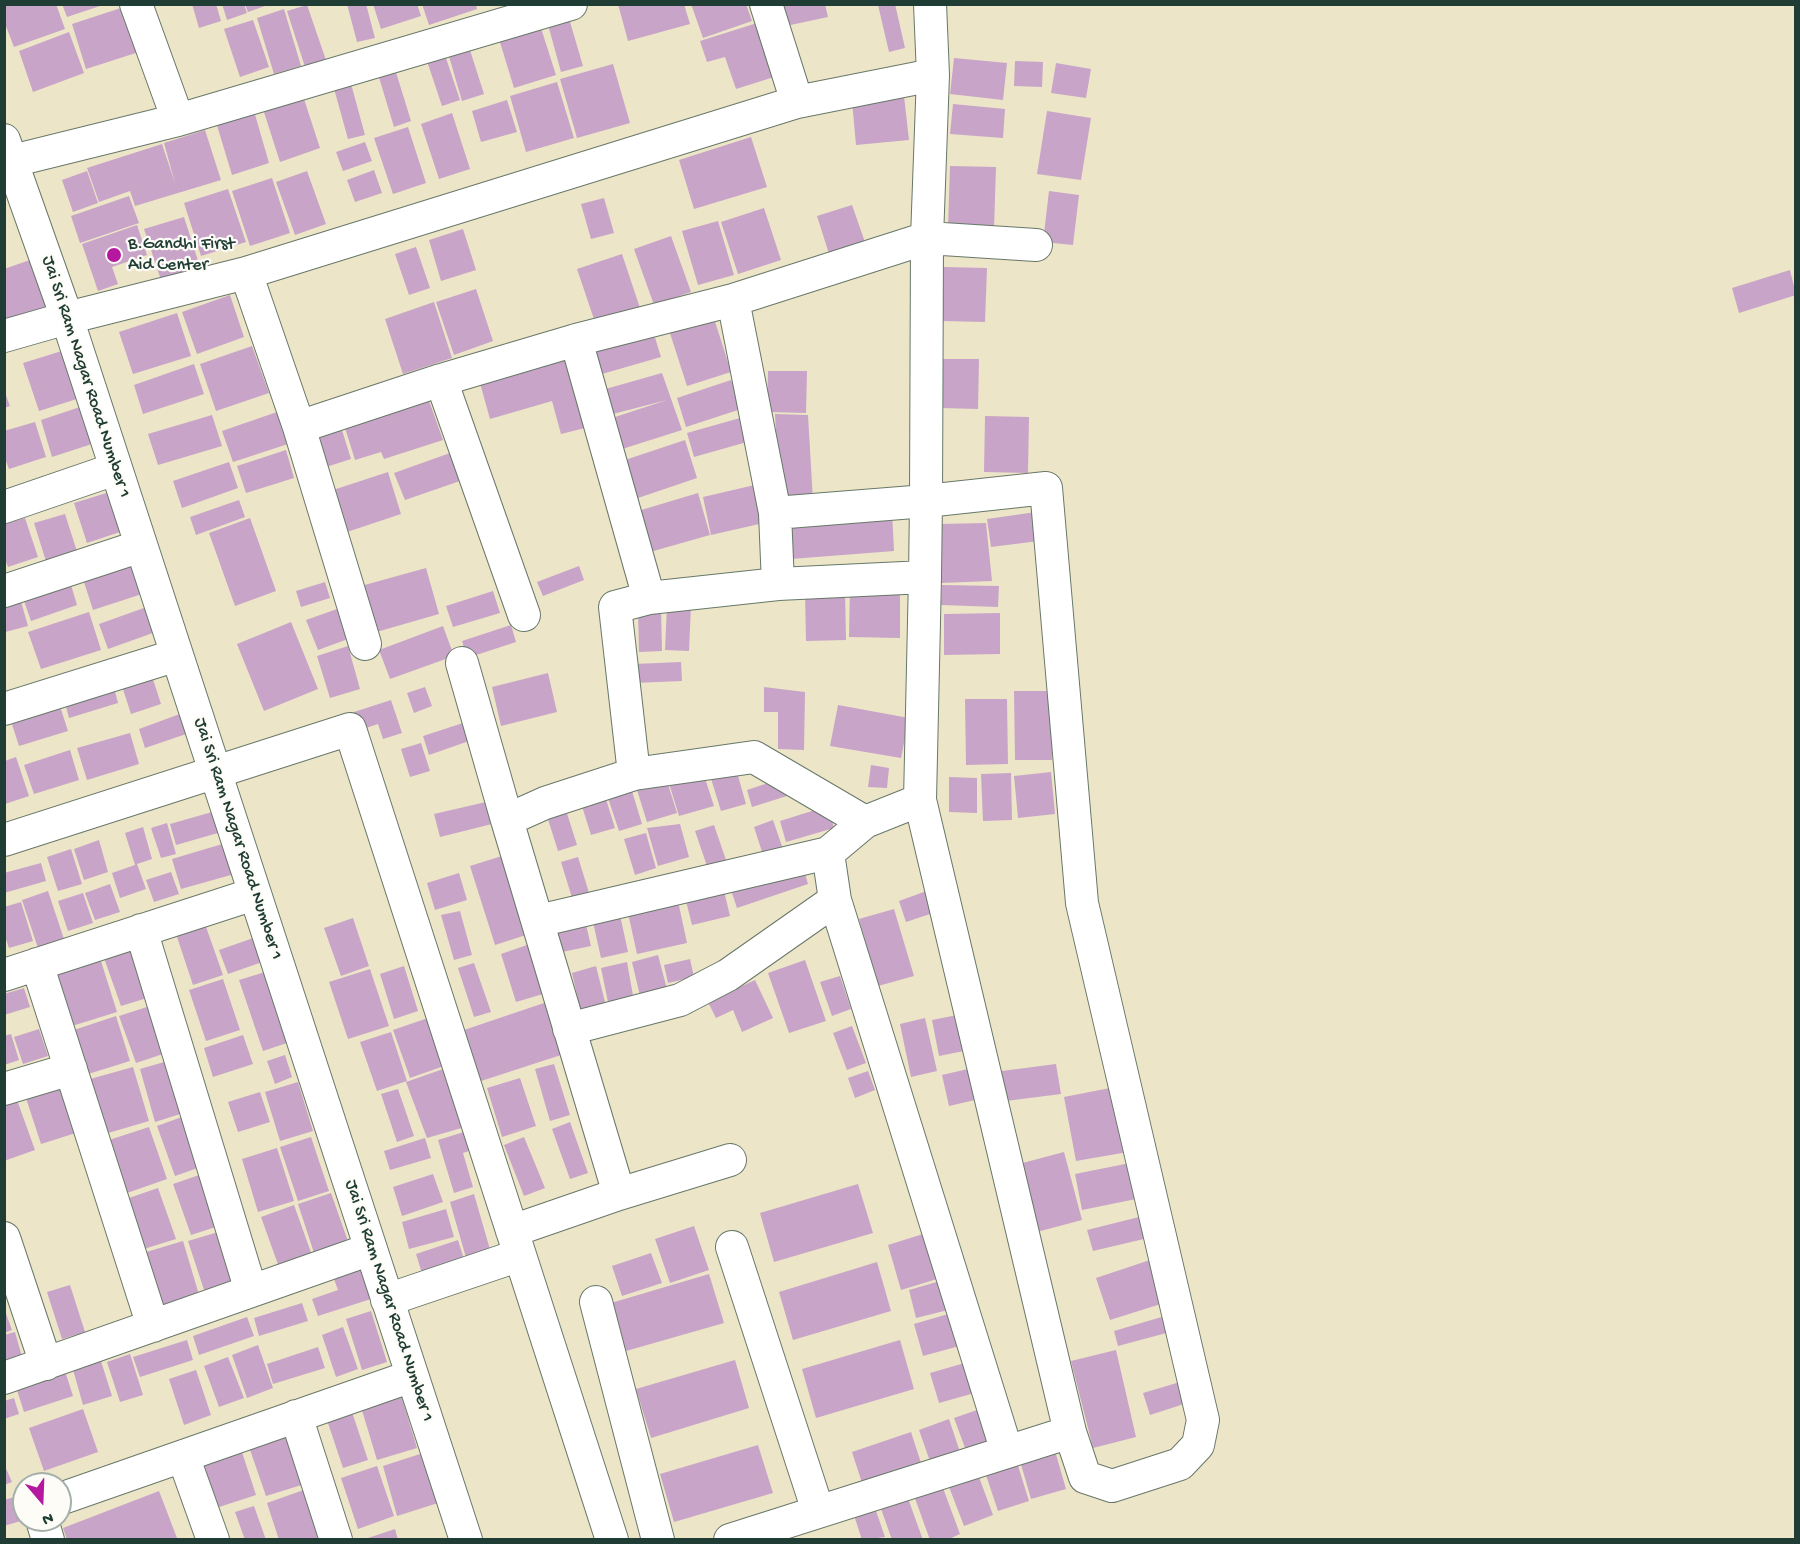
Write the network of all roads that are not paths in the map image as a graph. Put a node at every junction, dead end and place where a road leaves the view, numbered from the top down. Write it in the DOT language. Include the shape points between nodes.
graph roads {
  1 [pos="136,4"];
  2 [pos="571,4"];
  3 [pos="766,4"];
  4 [pos="930,4"];
  5 [pos="933,75"];
  6 [pos="797,102"];
  7 [pos="178,120"];
  8 [pos="7,155"];
  9 [pos="927,238"];
  10 [pos="1036,245"];
  11 [pos="246,273"];
  12 [pos="733,300"];
  13 [pos="67,318"];
  14 [pos="4,336"];
  15 [pos="576,340"];
  16 [pos="441,380"];
  17 [pos="299,427"];
  18 [pos="116,469"];
  19 [pos="926,501"];
  20 [pos="4,507"];
  21 [pos="775,513"];
  22 [pos="141,546"];
  23 [pos="925,577"];
  24 [pos="778,584"];
  25 [pos="4,591"];
  26 [pos="649,598"];
  27 [pos="524,615"];
  28 [pos="365,644"];
  29 [pos="177,655"];
  30 [pos="462,663"];
  31 [pos="4,709"];
  32 [pos="215,773"];
  33 [pos="634,774"];
  34 [pos="920,800"];
  35 [pos="507,820"];
  36 [pos="865,822"];
  37 [pos="4,840"];
  38 [pos="828,853"];
  39 [pos="254,894"];
  40 [pos="835,900"];
  41 [pos="538,921"];
  42 [pos="141,930"];
  43 [pos="38,964"];
  44 [pos="4,975"];
  45 [pos="569,1029"];
  46 [pos="71,1069"];
  47 [pos="4,1089"];
  48 [pos="730,1160"];
  49 [pos="619,1194"];
  50 [pos="4,1238"];
  51 [pos="516,1243"];
  52 [pos="732,1247"];
  53 [pos="371,1249"];
  54 [pos="251,1291"];
  55 [pos="387,1300"];
  56 [pos="596,1302"];
  57 [pos="153,1326"];
  58 [pos="46,1364"];
  59 [pos="412,1376"];
  60 [pos="4,1378"];
  61 [pos="296,1416"];
  62 [pos="1070,1432"];
  63 [pos="1007,1452"];
  64 [pos="183,1456"];
  65 [pos="72,1494"];
  66 [pos="818,1511"];
  67 [pos="769,1534"];
  68 [pos="213,1539"];
  69 [pos="336,1539"];
  70 [pos="466,1539"];
  71 [pos="612,1539"];
  72 [pos="658,1539"];
  73 [pos="730,1539"];
  1 -- 7 [label="street"];
  2 -- 7 [label="street"];
  3 -- 6 [label="street"];
  4 -- 5 [label="street"];
  5 -- 6 [label="street"];
  5 -- 9 [label="street"];
  6 -- 11 [label="street"];
  7 -- 8 [label="street"];
  8 -- 13 [label="street, Jai Sri Ram Nagar Road Number 1"];
  9 -- 10 [label="street"];
  9 -- 12 [label="street"];
  9 -- 19 [label="street"];
  11 -- 13 [label="street"];
  11 -- 17 [label="street"];
  12 -- 15 [label="street"];
  12 -- 21 [label="street"];
  13 -- 14 [label="street"];
  13 -- 18 [label="street, Jai Sri Ram Nagar Road Number 1"];
  15 -- 16 [label="street"];
  15 -- 26 [label="street"];
  16 -- 17 [label="street"];
  16 -- 27 [label="street"];
  17 -- 28 [label="street"];
  18 -- 20 [label="street"];
  18 -- 22 [label="street, Jai Sri Ram Nagar Road Number 1"];
  19 -- 21 [label="street"];
  19 -- 23 [label="street"];
  19 -- 62 [label="street" via="1046,488 1082,903 1203,1420 1198,1445 1180,1464 1112,1486 1084,1477"];
  21 -- 24 [label="street"];
  22 -- 25 [label="street"];
  22 -- 29 [label="street, Jai Sri Ram Nagar Road Number 1"];
  23 -- 24 [label="street"];
  23 -- 34 [label="street"];
  24 -- 26 [label="street"];
  26 -- 33 [label="street" via="615,607"];
  29 -- 31 [label="street"];
  29 -- 32 [label="street, Jai Sri Ram Nagar Road Number 1"];
  30 -- 35 [label="street"];
  32 -- 37 [label="street"];
  32 -- 39 [label="street, Jai Sri Ram Nagar Road Number 1"];
  32 -- 51 [label="street" via="350,729"];
  33 -- 35 [label="street" via="545,803"];
  33 -- 36 [label="street" via="754,758"];
  34 -- 36 [label="street"];
  34 -- 62 [label="street"];
  35 -- 41 [label="street"];
  36 -- 38 [label="street"];
  38 -- 40 [label="street"];
  38 -- 41 [label="street"];
  39 -- 42 [label="street"];
  39 -- 53 [label="street, Jai Sri Ram Nagar Road Number 1"];
  40 -- 45 [label="street" via="728,975 680,1000"];
  40 -- 63 [label="street"];
  41 -- 45 [label="street"];
  42 -- 43 [label="street"];
  42 -- 54 [label="street"];
  43 -- 44 [label="street"];
  43 -- 46 [label="street"];
  45 -- 49 [label="street"];
  46 -- 47 [label="street"];
  46 -- 57 [label="street"];
  48 -- 49 [label="street"];
  49 -- 51 [label="street"];
  50 -- 58 [label="street"];
  51 -- 55 [label="street"];
  51 -- 71 [label="street"];
  52 -- 66 [label="street"];
  53 -- 54 [label="street"];
  53 -- 55 [label="street, Jai Sri Ram Nagar Road Number 1"];
  54 -- 57 [label="street"];
  55 -- 59 [label="street, Jai Sri Ram Nagar Road Number 1"];
  56 -- 72 [label="street"];
  57 -- 58 [label="street"];
  58 -- 60 [label="street"];
  59 -- 61 [label="street"];
  59 -- 70 [label="street, Jai Sri Ram Nagar Road Number 1"];
  61 -- 64 [label="street"];
  61 -- 69 [label="street"];
  62 -- 63 [label="street"];
  63 -- 66 [label="street"];
  64 -- 65 [label="street"];
  64 -- 68 [label="street"];
  66 -- 67 [label="street"];
  67 -- 73 [label="street"];
}
